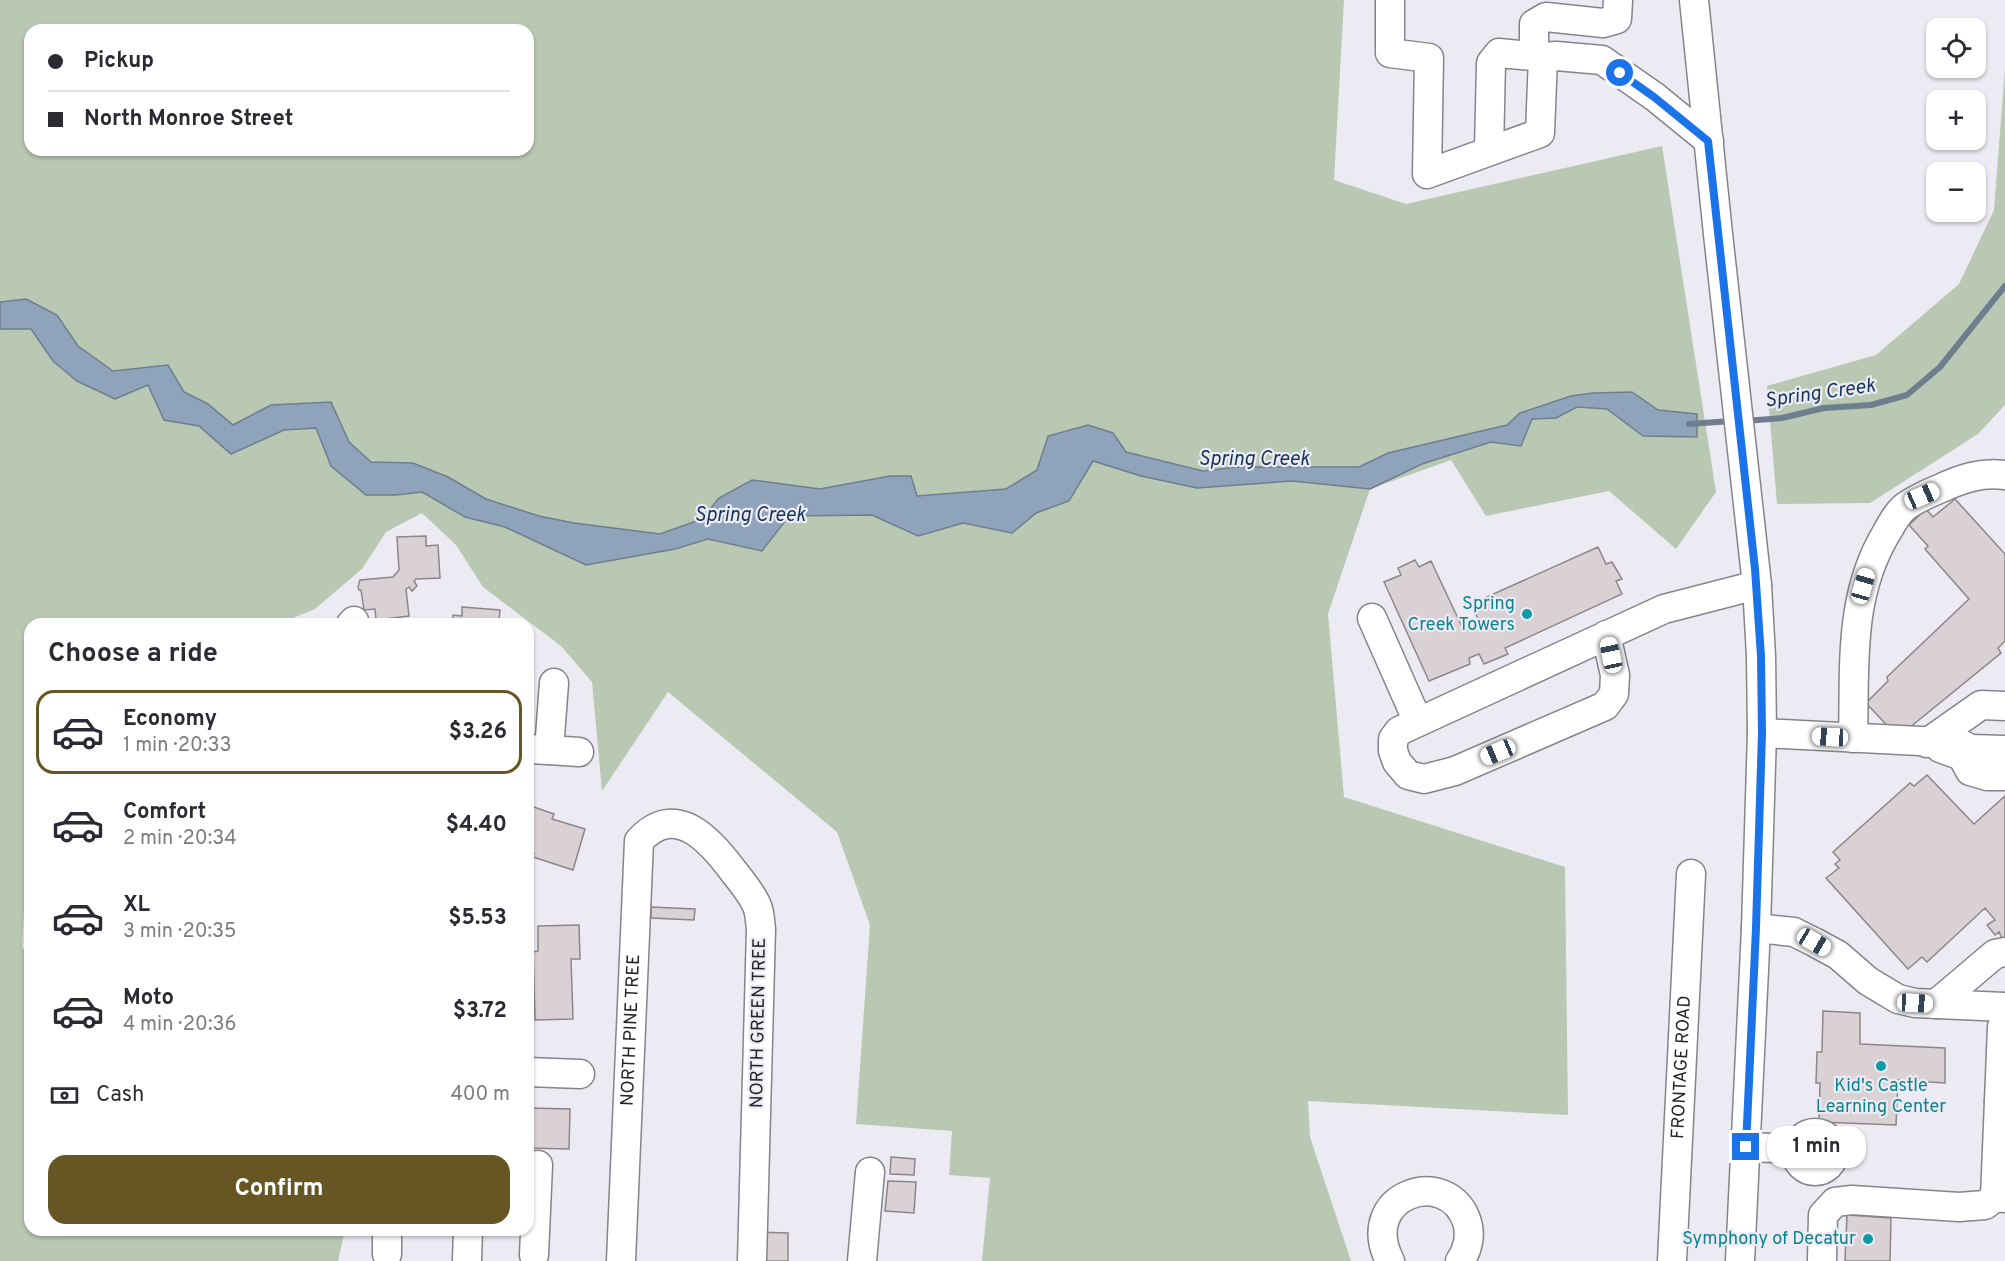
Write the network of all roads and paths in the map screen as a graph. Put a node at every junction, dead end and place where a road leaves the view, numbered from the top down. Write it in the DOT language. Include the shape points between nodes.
graph roads {
  1 [pos="1390,0"];
  2 [pos="1618,0"];
  3 [pos="1694,0"];
  4 [pos="1538,56"];
  5 [pos="1708,141"];
  6 [pos="1489,151"];
  7 [pos="2005,476"];
  8 [pos="1756,585"];
  9 [pos="1372,618"];
  10 [pos="1606,635"];
  11 [pos="554,683"];
  12 [pos="2005,706"];
  13 [pos="1418,722"];
  14 [pos="1762,733"];
  15 [pos="1853,738"];
  16 [pos="1927,743"];
  17 [pos="538,749"];
  18 [pos="2005,750"];
  19 [pos="579,752"];
  20 [pos="2005,776"];
  21 [pos="675,825"];
  22 [pos="1691,874"];
  23 [pos="1756,928"];
  24 [pos="2005,952"];
  25 [pos="1936,1004"];
  26 [pos="2003,1017"];
  27 [pos="534,1067"];
  28 [pos="580,1074"];
  29 [pos="2002,1102"];
  30 [pos="1746,1147"];
  31 [pos="1796,1149"];
  32 [pos="538,1165"];
  33 [pos="870,1172"];
  34 [pos="534,1194"];
  35 [pos="2000,1198"];
  36 [pos="468,1236"];
  37 [pos="533,1236"];
  38 [pos="534,1255"];
  39 [pos="467,1261"];
  40 [pos="621,1261"];
  41 [pos="752,1261"];
  42 [pos="862,1261"];
  43 [pos="1390,1261"];
  44 [pos="1460,1261"];
  45 [pos="1672,1261"];
  46 [pos="1740,1261"];
  47 [pos="1822,1261"];
  1 -- 6 [label="street" via="1390,53 1429,58 1427,174"];
  2 -- 4 [label="street" via="1617,19 1603,23 1546,17 1534,24"];
  3 -- 5 [label="street"];
  4 -- 5 [label="street" via="1602,60"];
  4 -- 6 [label="street" via="1540,133"];
  4 -- 6 [label="street" via="1499,53 1491,63"];
  5 -- 8 [label="street"];
  7 -- 15 [label="street" via="1969,476 1922,496 1904,507 1880,544 1868,570 1856,622"];
  8 -- 10 [label="street" via="1664,609"];
  8 -- 14 [label="street"];
  9 -- 13 [label="street"];
  10 -- 13 [label="street"];
  10 -- 13 [label="street" via="1615,675 1614,694 1605,706 1455,771 1424,779 1408,775 1393,751 1399,731"];
  11 -- 17 [label="street"];
  12 -- 16 [label="street" via="1981,705"];
  14 -- 15 [label="street"];
  14 -- 23 [label="street"];
  15 -- 16 [label="street"];
  16 -- 18 [label="street"];
  16 -- 20 [label="street" via="1962,756 1970,771"];
  17 -- 19 [label="street"];
  21 -- 40 [label="street, NORTH PINE TREE" via="659,826 639,841"];
  21 -- 41 [label="street, NORTH GREEN TREE" via="694,829 716,847 758,907 761,929"];
  22 -- 45 [label="street, FRONTAGE ROAD"];
  23 -- 25 [label="street" via="1794,932 1838,956 1898,999"];
  23 -- 30 [label="street"];
  24 -- 25 [label="street" via="1995,954"];
  25 -- 26 [label="street"];
  26 -- 29 [label="street"];
  27 -- 28 [label="street"];
  29 -- 35 [label="street"];
  30 -- 31 [label="street"];
  30 -- 46 [label="street"];
  32 -- 34 [label="street"];
  33 -- 42 [label="street"];
  35 -- 47 [label="street" via="1959,1207 1835,1202 1823,1215"];
  36 -- 39 [label="street"];
  37 -- 38 [label="street"];
  43 -- 44 [label="street" via="1383,1248 1384,1219 1403,1197 1431,1191 1444,1195 1464,1215 1469,1228 1468,1242"];
}
